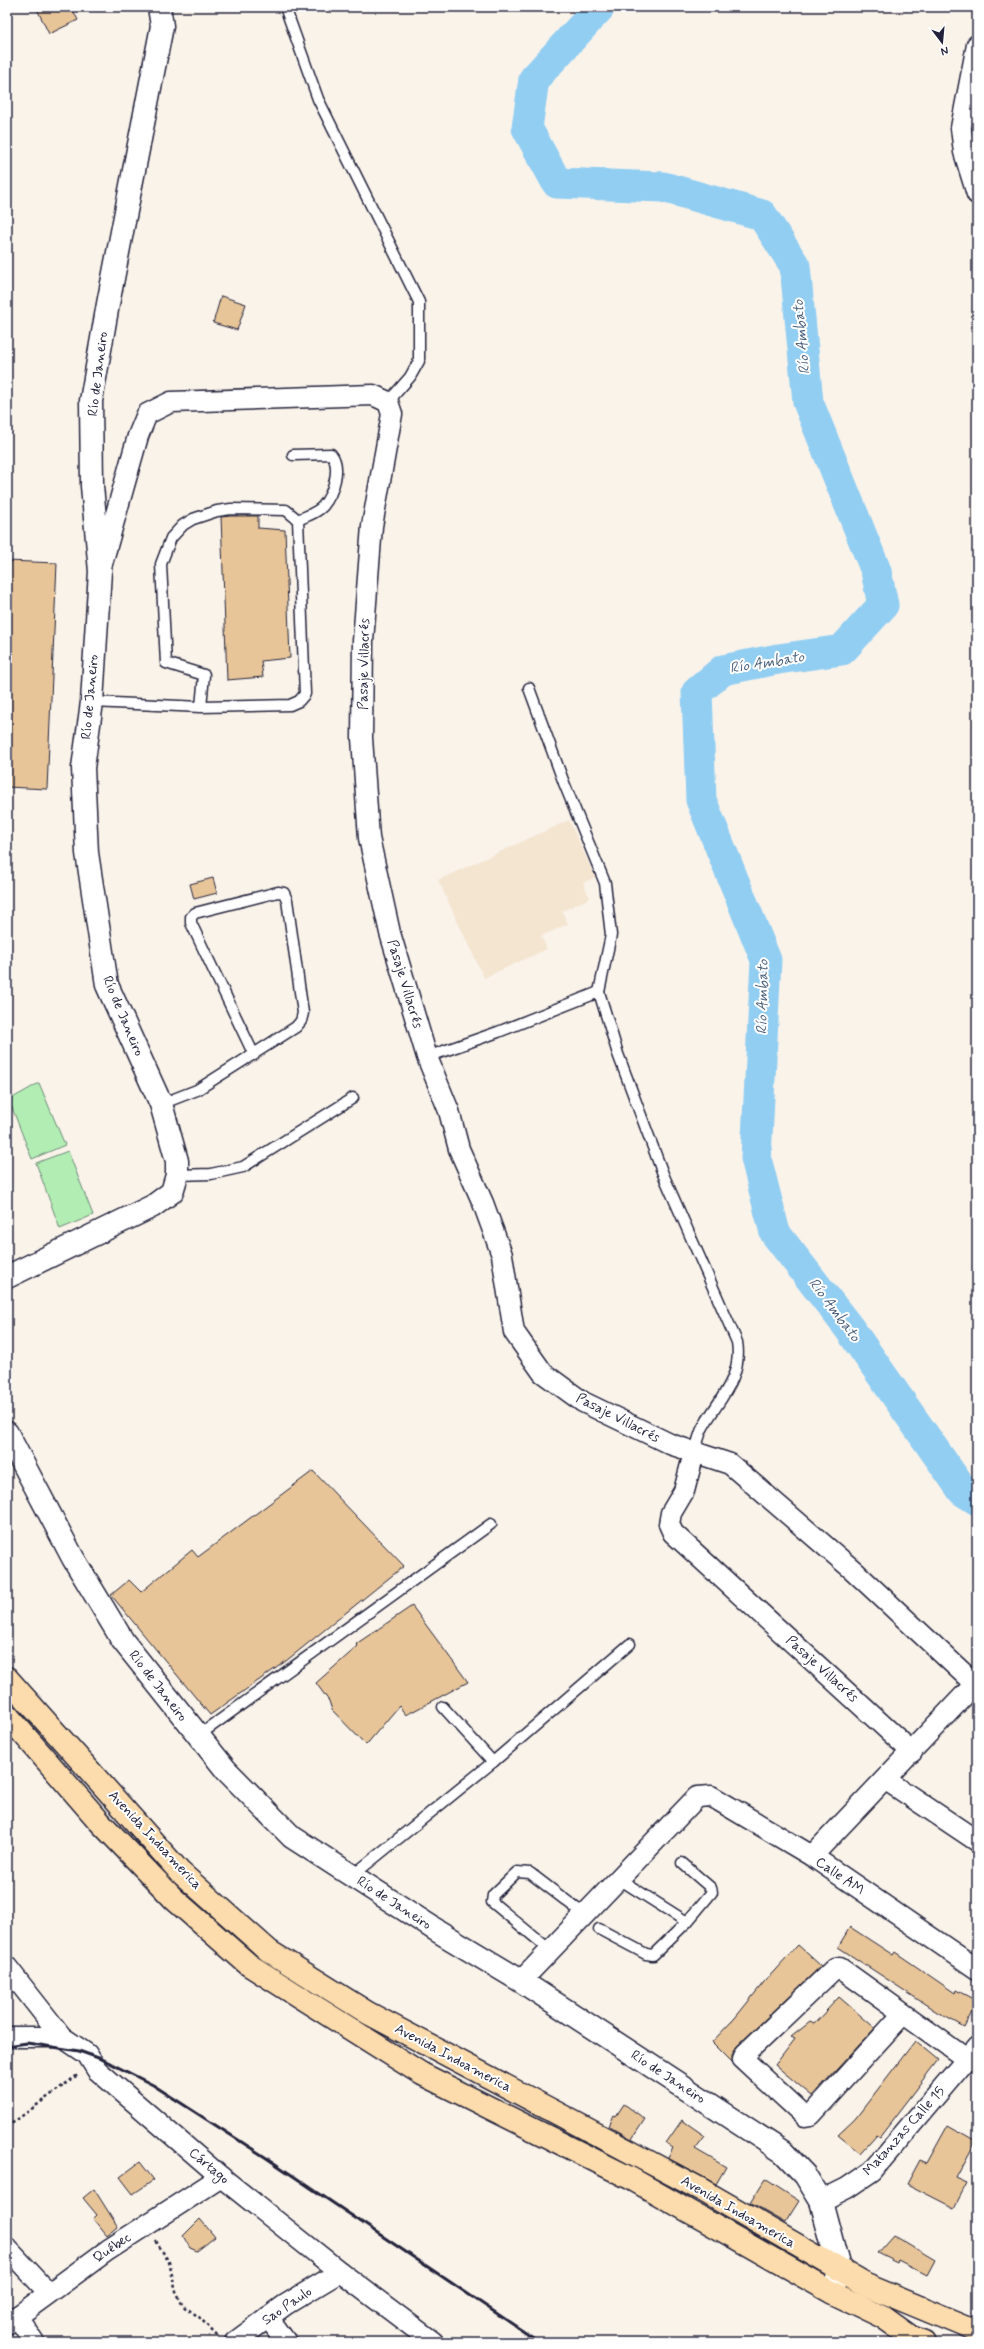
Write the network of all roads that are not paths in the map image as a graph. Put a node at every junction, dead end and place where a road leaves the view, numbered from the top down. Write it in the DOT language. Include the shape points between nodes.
graph roads {
  1 [pos="159,7"];
  2 [pos="285,7"];
  3 [pos="977,45"];
  4 [pos="974,65"];
  5 [pos="977,194"];
  6 [pos="388,402"];
  7 [pos="293,455"];
  8 [pos="298,520"];
  9 [pos="100,571"];
  10 [pos="529,688"];
  11 [pos="92,702"];
  12 [pos="201,707"];
  13 [pos="599,992"];
  14 [pos="254,1055"];
  15 [pos="427,1057"];
  16 [pos="353,1098"];
  17 [pos="161,1104"];
  18 [pos="177,1175"];
  19 [pos="7,1277"];
  20 [pos="7,1433"];
  21 [pos="694,1453"];
  22 [pos="491,1524"];
  23 [pos="630,1644"];
  24 [pos="7,1678"];
  25 [pos="976,1685"];
  26 [pos="443,1707"];
  27 [pos="7,1715"];
  28 [pos="198,1736"];
  29 [pos="912,1752"];
  30 [pos="492,1762"];
  31 [pos="886,1780"];
  32 [pos="977,1841"];
  33 [pos="812,1856"];
  34 [pos="682,1863"];
  35 [pos="352,1876"];
  36 [pos="619,1879"];
  37 [pos="584,1915"];
  38 [pos="687,1922"];
  39 [pos="600,1929"];
  40 [pos="550,1950"];
  41 [pos="7,1967"];
  42 [pos="977,1970"];
  43 [pos="521,1980"];
  44 [pos="903,2014"];
  45 [pos="7,2037"];
  46 [pos="62,2037"];
  47 [pos="972,2054"];
  48 [pos="221,2177"];
  49 [pos="821,2201"];
  50 [pos="7,2248"];
  51 [pos="340,2272"];
  52 [pos="840,2272"];
  53 [pos="48,2292"];
  54 [pos="831,2292"];
  55 [pos="268,2317"];
  56 [pos="12,2320"];
  57 [pos="977,2331"];
  58 [pos="916,2340"];
  59 [pos="34,2342"];
  60 [pos="235,2342"];
  61 [pos="286,2342"];
  62 [pos="433,2342"];
  1 -- 9 [label="street, Río de Janeiro" via="162,26 91,401 92,486"];
  2 -- 6 [label="lane" via="318,99 419,302 418,361 410,377"];
  3 -- 4 [label="street"];
  4 -- 5 [label="street" via="961,128 964,152"];
  6 -- 9 [label="street" via="373,395 171,402 147,414 138,436"];
  6 -- 15 [label="street, Pasaje Villacrés" via="392,414 372,526 362,641 362,738 369,838 390,933"];
  7 -- 8 [label="lane" via="331,454 335,458 337,471 329,497 322,507"];
  8 -- 12 [label="lane" via="305,694 299,701 290,705"];
  8 -- 12 [label="lane" via="286,510 216,511 203,514 183,525 167,545 161,564 166,663 204,675"];
  9 -- 11 [label="street, Río de Janeiro"];
  10 -- 13 [label="lane" via="605,883 611,935"];
  11 -- 12 [label="lane"];
  11 -- 17 [label="street, Río de Janeiro" via="83,768 87,853 102,960 107,985"];
  13 -- 15 [label="lane"];
  13 -- 21 [label="lane" via="618,1054 661,1168 737,1342 739,1356 736,1374 702,1430"];
  14 -- 14 [label="lane" via="191,923 191,917 195,913 278,892 284,893 287,900 302,1013 301,1022"];
  14 -- 17 [label="lane" via="197,1090"];
  15 -- 21 [label="street, Pasaje Villacrés" via="502,1255 514,1332 543,1374 582,1402 643,1432"];
  16 -- 18 [label="lane" via="243,1167 211,1174"];
  17 -- 18 [label="street, Río de Janeiro" via="177,1161"];
  18 -- 19 [label="street, Río de Janeiro" via="172,1192 154,1206"];
  20 -- 28 [label="street, Río de Janeiro" via="73,1558 123,1641"];
  21 -- 25 [label="street" via="730,1464 853,1570"];
  21 -- 29 [label="street, Pasaje Villacrés" via="684,1492 671,1513 669,1524 673,1532"];
  22 -- 28 [label="lane"];
  23 -- 30 [label="lane"];
  24 -- 52 [label="main road, Avenida Indoamerica" via="180,1872 269,1951 368,2013 702,2190"];
  25 -- 29 [label="street"];
  26 -- 30 [label="lane"];
  27 -- 54 [label="main road, Avenida Indoamerica" via="99,1821 174,1899 249,1964 422,2074 630,2178"];
  28 -- 35 [label="street, Río de Janeiro" via="226,1770 292,1837"];
  29 -- 31 [label="street"];
  30 -- 35 [label="lane"];
  31 -- 32 [label="street"];
  31 -- 33 [label="street"];
  33 -- 36 [label="street, Calle AM" via="711,1796 697,1797"];
  33 -- 42 [label="street, Calle AM"];
  34 -- 38 [label="lane" via="711,1888 712,1892"];
  35 -- 43 [label="street, Río de Janeiro"];
  36 -- 37 [label="street"];
  36 -- 38 [label="lane"];
  37 -- 40 [label="street"];
  37 -- 40 [label="lane" via="530,1873 517,1872 493,1895 492,1902"];
  38 -- 39 [label="lane" via="653,1955 646,1954"];
  40 -- 43 [label="street"];
  41 -- 46 [label="street, Cártago"];
  43 -- 49 [label="street, Río de Janeiro" via="782,2152 805,2175"];
  44 -- 44 [label="street" via="811,2115 805,2116 743,2059 745,2054 835,1968 840,1968"];
  44 -- 47 [label="street"];
  45 -- 46 [label="street"];
  46 -- 48 [label="street, Cártago" via="87,2054 97,2070"];
  47 -- 49 [label="street, Matanzas Calle 15" via="872,2171"];
  48 -- 51 [label="street, Cártago"];
  48 -- 53 [label="street, Québec" via="146,2224"];
  49 -- 52 [label="street, Río de Janeiro"];
  50 -- 53 [label="street"];
  51 -- 55 [label="street, Sao Paulo"];
  51 -- 62 [label="street, Cártago"];
  52 -- 54 [label="street"];
  52 -- 57 [label="main road, Avenida Indoamerica"];
  53 -- 56 [label="street, Québec"];
  54 -- 58 [label="main road, Avenida Indoamerica" via="883,2317"];
  55 -- 60 [label="street, Sao Paulo"];
  55 -- 61 [label="street"];
  56 -- 59 [label="street"];
}
